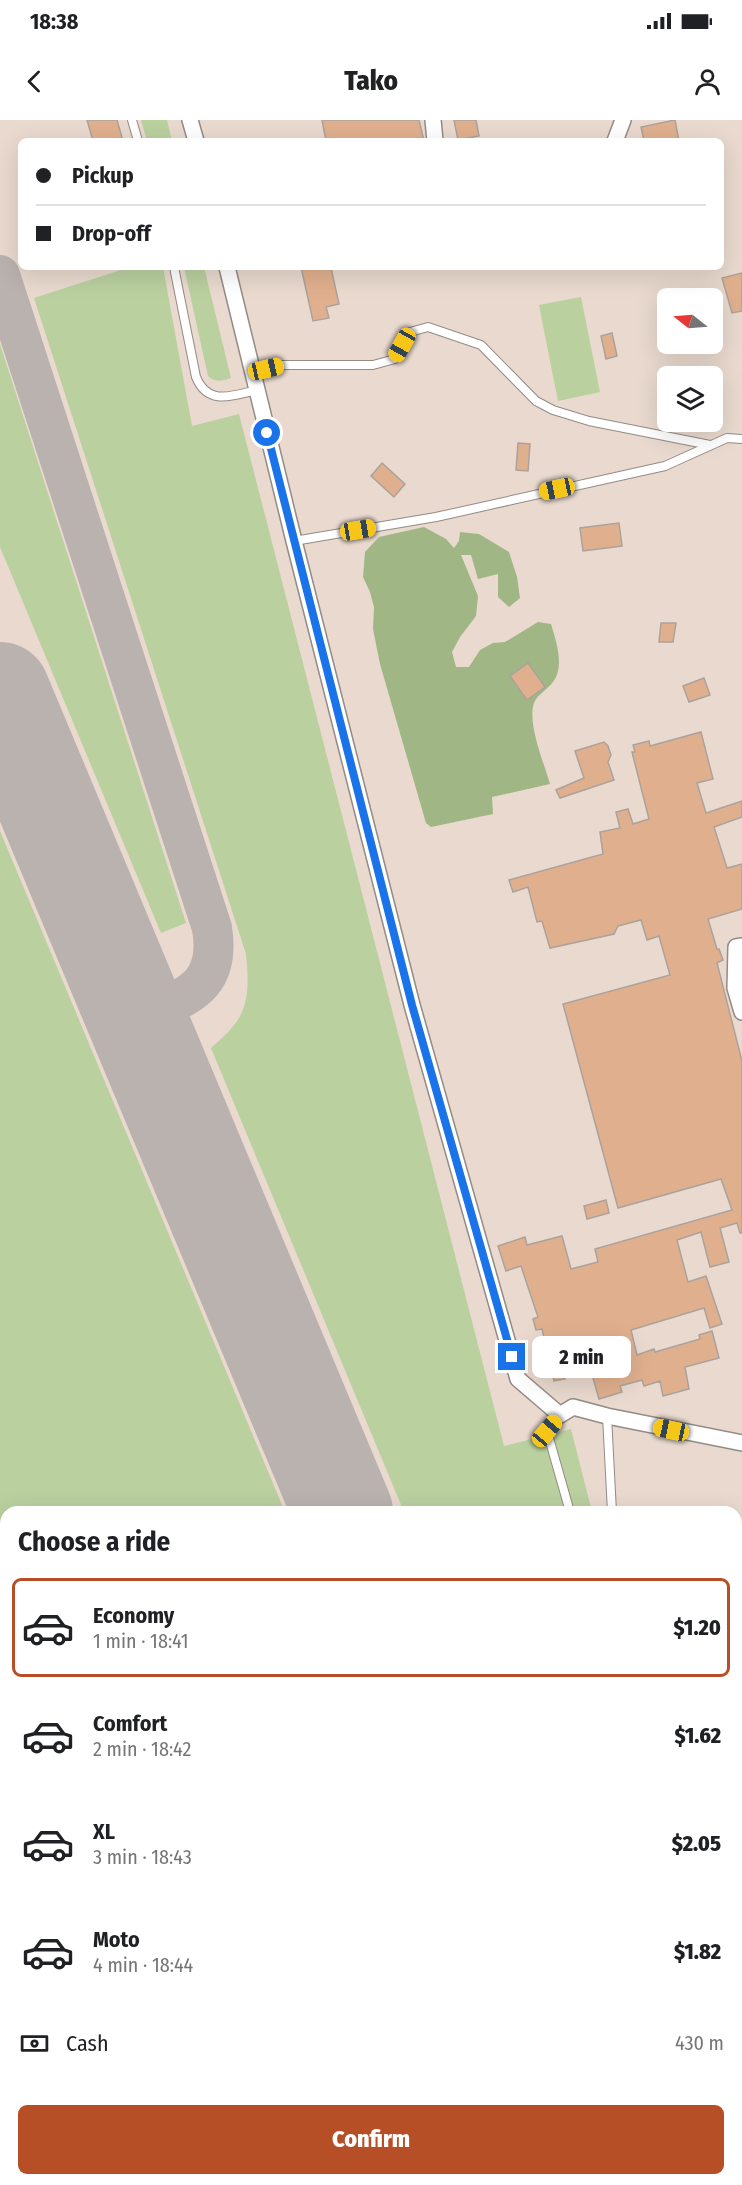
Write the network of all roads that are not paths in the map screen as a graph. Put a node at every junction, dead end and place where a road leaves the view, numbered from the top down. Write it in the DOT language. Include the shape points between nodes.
graph roads {
  1 [pos="132,120"];
  2 [pos="190,120"];
  3 [pos="433,120"];
  4 [pos="623,120"];
  5 [pos="137,138"];
  6 [pos="195,138"];
  7 [pos="435,138"];
  8 [pos="616,138"];
  9 [pos="175,270"];
  10 [pos="228,270"];
  11 [pos="253,372"];
  12 [pos="257,390"];
  13 [pos="742,439"];
  14 [pos="710,445"];
  15 [pos="294,541"];
  16 [pos="742,946"];
  17 [pos="742,1012"];
  18 [pos="560,1415"];
  19 [pos="607,1416"];
  20 [pos="742,1443"];
  21 [pos="568,1506"];
  22 [pos="612,1506"];
  1 -- 5 [label="lane"];
  2 -- 6 [label="street"];
  3 -- 7 [label="street"];
  4 -- 8 [label="street"];
  9 -- 12 [label="lane" via="199,385 216,397"];
  10 -- 11 [label="street"];
  11 -- 12 [label="street"];
  11 -- 14 [label="lane" via="280,365 373,365 395,359 410,332 428,327 481,345 536,401 553,410"];
  12 -- 15 [label="street"];
  13 -- 14 [label="lane" via="727,438"];
  14 -- 15 [label="lane" via="665,466 435,517"];
  15 -- 18 [label="street" via="412,1005 518,1379"];
  16 -- 17 [label="street" via="736,947 735,988"];
  18 -- 19 [label="street" via="573,1407"];
  18 -- 21 [label="lane" via="547,1431"];
  19 -- 20 [label="street"];
  19 -- 22 [label="lane"];
}
